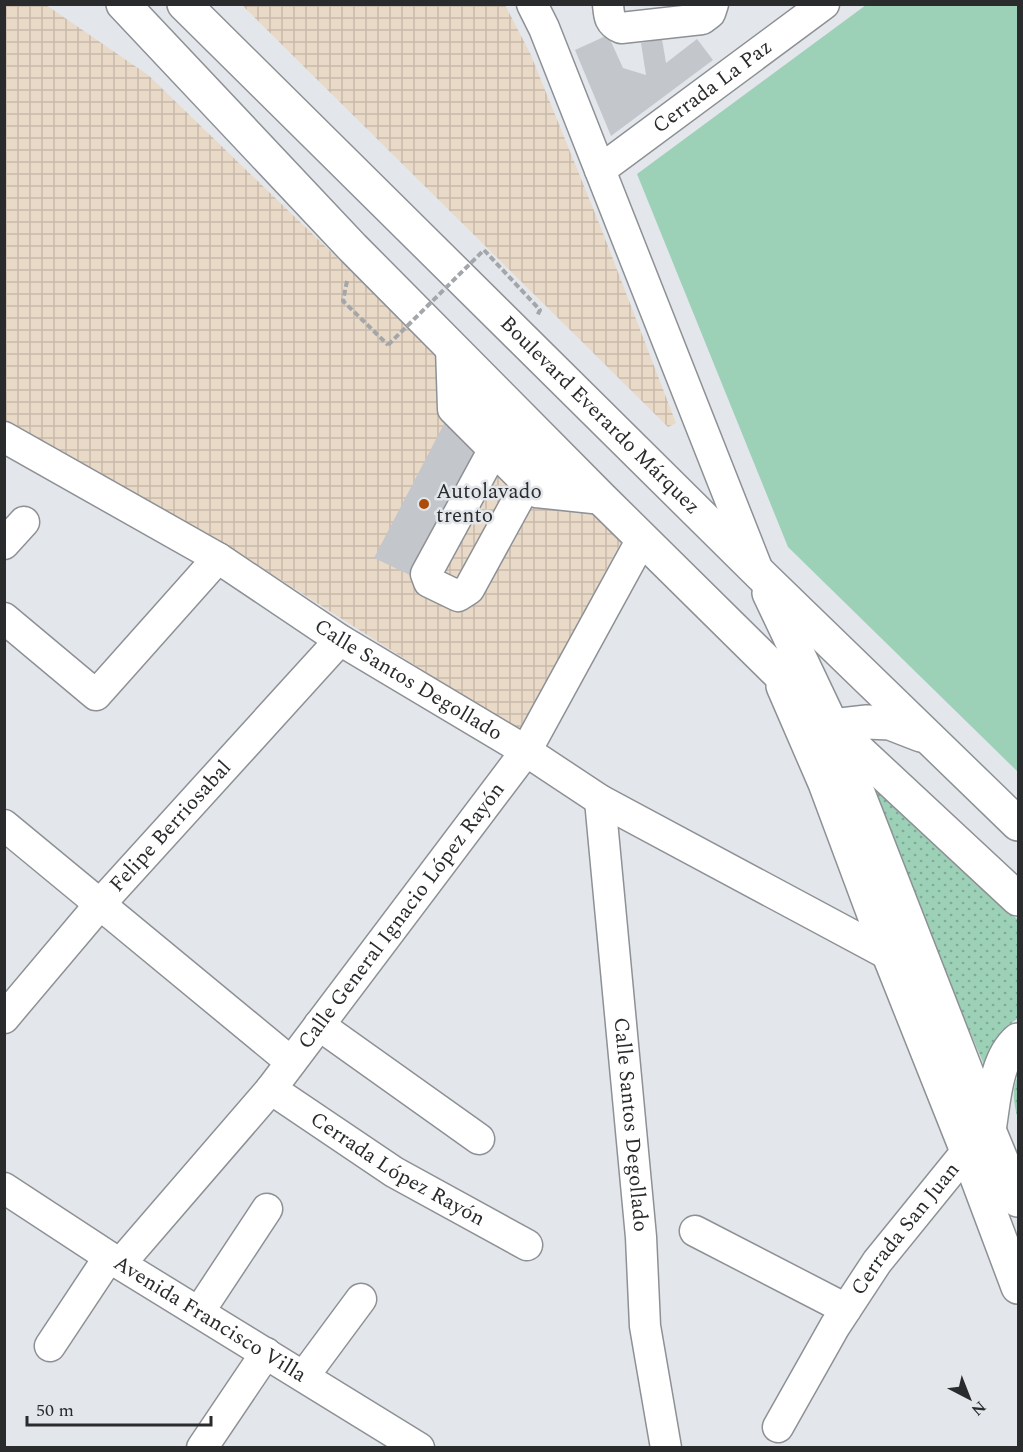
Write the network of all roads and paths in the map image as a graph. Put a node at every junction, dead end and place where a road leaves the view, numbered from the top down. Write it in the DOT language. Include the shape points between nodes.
graph roads {
  1 [pos="111,4"];
  2 [pos="184,4"];
  3 [pos="532,4"];
  4 [pos="608,4"];
  5 [pos="713,4"];
  6 [pos="824,4"];
  7 [pos="131,13"];
  8 [pos="600,170"];
  9 [pos="343,301"];
  10 [pos="540,310"];
  11 [pos="451,347"];
  12 [pos="4,437"];
  13 [pos="494,450"];
  14 [pos="527,483"];
  15 [pos="602,499"];
  16 [pos="642,539"];
  17 [pos="218,558"];
  18 [pos="759,573"];
  19 [pos="4,618"];
  20 [pos="340,640"];
  21 [pos="776,670"];
  22 [pos="832,726"];
  23 [pos="930,739"];
  24 [pos="526,751"];
  25 [pos="825,783"];
  26 [pos="600,800"];
  27 [pos="1018,824"];
  28 [pos="4,825"];
  29 [pos="1018,898"];
  30 [pos="101,903"];
  31 [pos="889,955"];
  32 [pos="4,1018"];
  33 [pos="319,1025"];
  34 [pos="1018,1040"];
  35 [pos="291,1062"];
  36 [pos="271,1089"];
  37 [pos="479,1139"];
  38 [pos="978,1140"];
  39 [pos="4,1188"];
  40 [pos="1018,1200"];
  41 [pos="267,1209"];
  42 [pos="695,1231"];
  43 [pos="527,1245"];
  44 [pos="115,1261"];
  45 [pos="1018,1287"];
  46 [pos="361,1299"];
  47 [pos="846,1309"];
  48 [pos="199,1312"];
  49 [pos="50,1346"];
  50 [pos="266,1353"];
  51 [pos="304,1376"];
  52 [pos="778,1428"];
  53 [pos="202,1448"];
  54 [pos="419,1448"];
  55 [pos="666,1448"];
  1 -- 7 [label="main road"];
  2 -- 18 [label="main road, Boulevard Everardo Márquez"];
  3 -- 8 [label="street"];
  4 -- 5 [label="street" via="609,19 621,28 702,19"];
  6 -- 8 [label="street, Cerrada La Paz"];
  7 -- 11 [label="main road"];
  8 -- 18 [label="street"];
  9 -- 10 [label="path, bridge" via="388,345 484,250"];
  11 -- 13 [label="street" via="453,409"];
  11 -- 15 [label="main road"];
  12 -- 17 [label="street, Calle Santos Degollado"];
  13 -- 14 [label="street"];
  13 -- 14 [label="street" via="426,574 429,582 458,596 469,590"];
  14 -- 15 [label="street" via="536,492"];
  15 -- 16 [label="main road"];
  16 -- 21 [label="main road"];
  16 -- 24 [label="street, Calle General Ignacio López Rayón"];
  17 -- 19 [label="street" via="96,695"];
  17 -- 20 [label="street, Calle Santos Degollado"];
  18 -- 22 [label="main road"];
  18 -- 23 [label="main road, Boulevard Everardo Márquez"];
  20 -- 24 [label="street, Calle Santos Degollado"];
  20 -- 30 [label="street, Felipe Berriosabal"];
  21 -- 22 [label="main road"];
  21 -- 25 [label="main road"];
  22 -- 23 [label="main road" via="890,723"];
  22 -- 25 [label="main road"];
  22 -- 29 [label="main road"];
  22 -- 38 [label="main road"];
  23 -- 27 [label="main road, Boulevard Everardo Márquez"];
  24 -- 26 [label="street, Calle Santos Degollado"];
  24 -- 33 [label="street, Calle General Ignacio López Rayón"];
  25 -- 31 [label="main road"];
  26 -- 31 [label="street, Calle Santos Degollado"];
  26 -- 55 [label="street, Calle Santos Degollado" via="641,1237 645,1326"];
  28 -- 30 [label="street"];
  30 -- 32 [label="street, Felipe Berriosabal"];
  30 -- 35 [label="street"];
  31 -- 38 [label="main road"];
  33 -- 35 [label="street, Calle General Ignacio López Rayón"];
  33 -- 37 [label="street"];
  34 -- 38 [label="main road" via="1000,1071"];
  35 -- 36 [label="street, Calle General Ignacio López Rayón"];
  36 -- 43 [label="street, Cerrada López Rayón" via="394,1172"];
  36 -- 44 [label="street, Calle General Ignacio López Rayón"];
  38 -- 40 [label="main road"];
  38 -- 45 [label="main road"];
  38 -- 47 [label="street, Cerrada San Juan" via="877,1262"];
  39 -- 44 [label="street, Avenida Francisco Villa"];
  41 -- 48 [label="street"];
  42 -- 47 [label="street, Cerrada San Juan"];
  44 -- 48 [label="street, Avenida Francisco Villa"];
  44 -- 49 [label="street, Calle General Ignacio López Rayón"];
  46 -- 51 [label="street"];
  47 -- 52 [label="street, Cerrada San Juan"];
  48 -- 50 [label="street, Avenida Francisco Villa"];
  50 -- 51 [label="street, Avenida Francisco Villa"];
  50 -- 53 [label="street"];
  51 -- 54 [label="street, Avenida Francisco Villa"];
}
